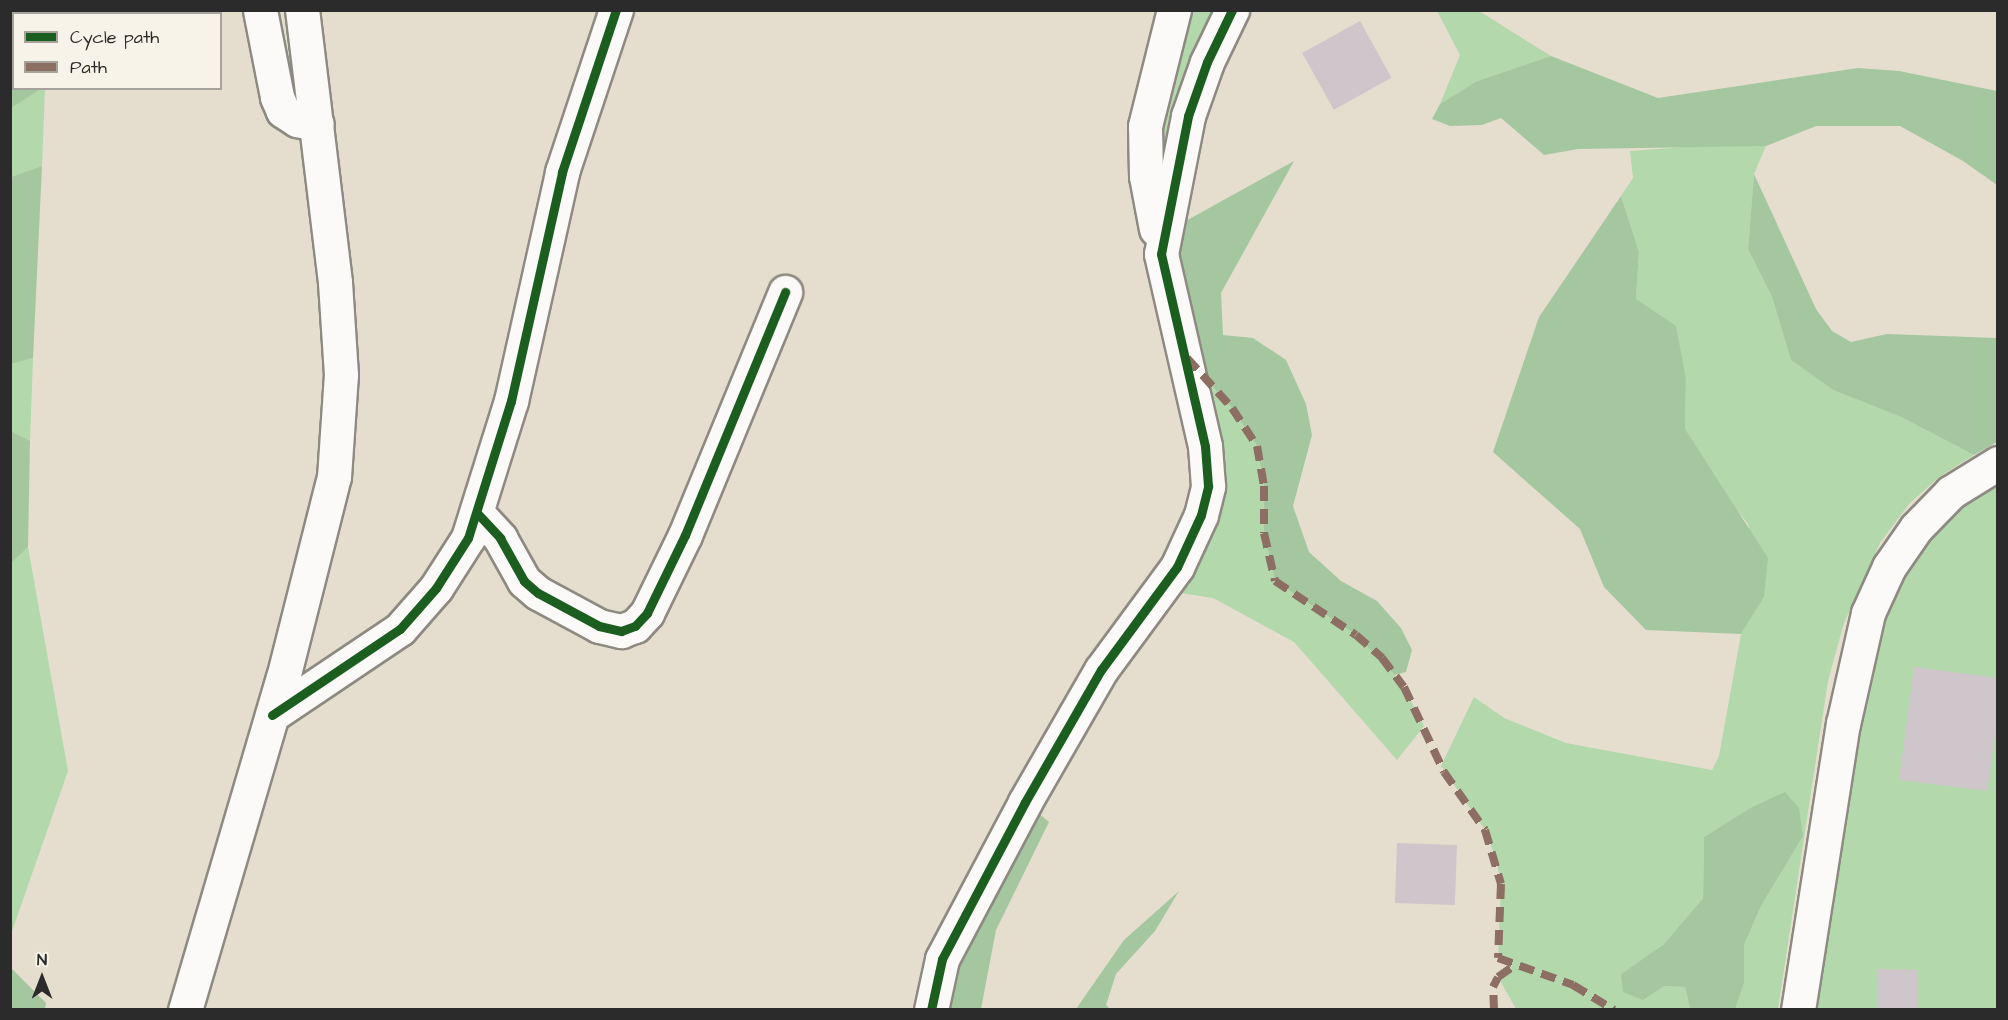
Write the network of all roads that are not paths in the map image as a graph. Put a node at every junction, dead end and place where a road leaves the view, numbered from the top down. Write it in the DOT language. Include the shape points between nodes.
graph roads {
  1 [pos="260,10"];
  2 [pos="302,10"];
  3 [pos="616,10"];
  4 [pos="1174,10"];
  5 [pos="1232,10"];
  6 [pos="317,124"];
  7 [pos="1161,254"];
  8 [pos="786,292"];
  9 [pos="1998,463"];
  10 [pos="478,514"];
  11 [pos="272,715"];
  12 [pos="185,1010"];
  13 [pos="931,1010"];
  14 [pos="1798,1010"];
  1 -- 6 [label="street" via="283,111 297,120"];
  2 -- 6 [label="street"];
  3 -- 10 [label="street" via="562,172 511,401"];
  4 -- 7 [label="street" via="1146,126 1146,176"];
  5 -- 7 [label="street" via="1207,62 1188,116 1174,171"];
  6 -- 11 [label="street" via="341,375 334,477"];
  7 -- 13 [label="street" via="1206,446 1208,486 1201,515 1177,567 1101,670 997,854 942,960"];
  8 -- 10 [label="street" via="685,535 647,613 636,626 621,631 599,626 537,593 524,581 500,538"];
  9 -- 14 [label="street" via="1951,492 1916,528 1889,567 1868,613 1843,724"];
  10 -- 11 [label="street" via="452,565 408,621"];
  11 -- 12 [label="street"];
}
